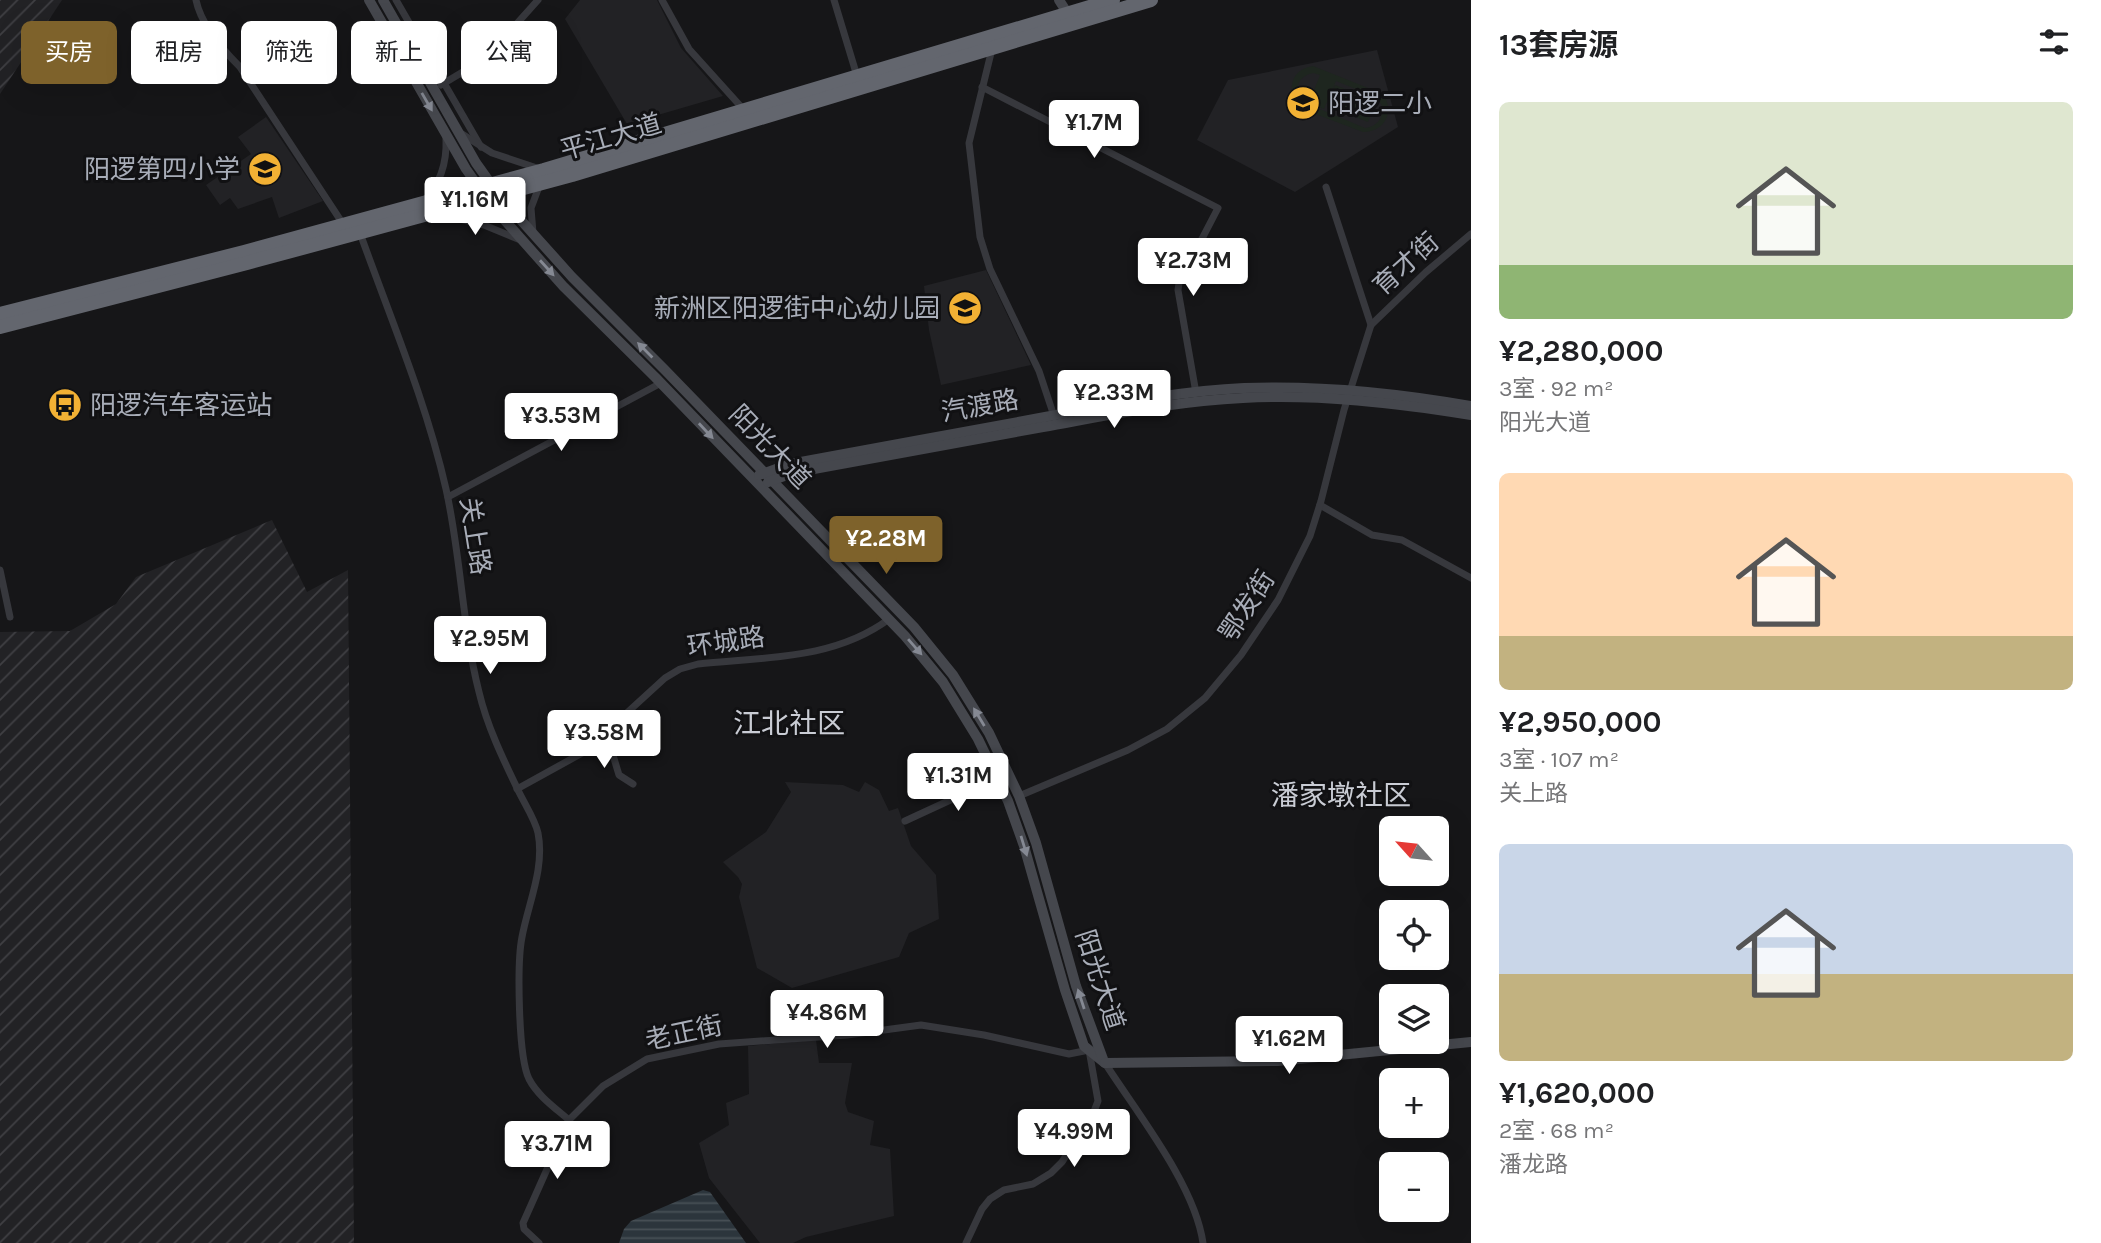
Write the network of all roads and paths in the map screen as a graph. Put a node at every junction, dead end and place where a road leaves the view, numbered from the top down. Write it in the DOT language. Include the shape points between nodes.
graph roads {
  1 [pos="197,0"];
  2 [pos="369,0"];
  3 [pos="383,0"];
  4 [pos="396,0"];
  5 [pos="538,0"];
  6 [pos="662,0"];
  7 [pos="834,0"];
  8 [pos="1059,0"];
  9 [pos="1113,0"];
  10 [pos="1151,0"];
  11 [pos="1068,14"];
  12 [pos="992,49"];
  13 [pos="856,76"];
  14 [pos="439,86"];
  15 [pos="982,87"];
  16 [pos="744,110"];
  17 [pos="444,131"];
  18 [pos="458,131"];
  19 [pos="481,147"];
  20 [pos="542,177"];
  21 [pos="1326,187"];
  22 [pos="489,192"];
  23 [pos="426,209"];
  24 [pos="343,225"];
  25 [pos="360,233"];
  26 [pos="533,234"];
  27 [pos="1471,234"];
  28 [pos="524,242"];
  29 [pos="0,314"];
  30 [pos="1371,325"];
  31 [pos="0,327"];
  32 [pos="661,383"];
  33 [pos="1196,393"];
  34 [pos="1348,396"];
  35 [pos="1471,406"];
  36 [pos="1471,415"];
  37 [pos="1054,416"];
  38 [pos="767,477"];
  39 [pos="755,481"];
  40 [pos="448,497"];
  41 [pos="1320,505"];
  42 [pos="0,570"];
  43 [pos="1471,578"];
  44 [pos="10,617"];
  45 [pos="889,619"];
  46 [pos="606,732"];
  47 [pos="998,778"];
  48 [pos="633,784"];
  49 [pos="517,789"];
  50 [pos="1019,796"];
  51 [pos="905,821"];
  52 [pos="1471,1042"];
  53 [pos="1089,1050"];
  54 [pos="1105,1063"];
  55 [pos="569,1120"];
  56 [pos="540,1243"];
  57 [pos="966,1243"];
  58 [pos="1203,1243"];
  1 -- 24 [label="street" via="203,19 240,67"];
  2 -- 17 [label="street, 阳光大道, one-way"];
  3 -- 14 [label="street, 阳光大道"];
  4 -- 14 [label="street"];
  5 -- 14 [label="street" via="486,58"];
  6 -- 16 [label="street" via="689,49"];
  7 -- 13 [label="street"];
  8 -- 11 [label="street"];
  9 -- 11 [label="highway, 平江大道"];
  10 -- 12 [label="highway, 平江大道"];
  11 -- 13 [label="highway, 平江大道"];
  12 -- 15 [label="street"];
  12 -- 20 [label="highway, 平江大道"];
  13 -- 16 [label="highway, 平江大道"];
  14 -- 18 [label="street, 阳光大道"];
  14 -- 19 [label="street"];
  15 -- 33 [label="street" via="1218,208 1178,290"];
  15 -- 37 [label="street" via="969,143 983,248 1036,362"];
  16 -- 20 [label="highway, 平江大道"];
  17 -- 22 [label="street, 阳光大道"];
  17 -- 23 [label="street" via="443,170"];
  18 -- 19 [label="street"];
  18 -- 22 [label="street, 阳光大道"];
  19 -- 20 [label="street"];
  20 -- 22 [label="highway, 平江大道"];
  20 -- 26 [label="street" via="531,208"];
  21 -- 30 [label="street"];
  22 -- 23 [label="highway, 平江大道"];
  22 -- 26 [label="street, 阳光大道"];
  22 -- 28 [label="street, 阳光大道"];
  23 -- 24 [label="highway, 平江大道"];
  23 -- 25 [label="highway, 平江大道"];
  23 -- 28 [label="street"];
  24 -- 29 [label="highway, 平江大道"];
  25 -- 31 [label="highway, 平江大道"];
  25 -- 40 [label="street, 关上路"];
  38 -- 26 [label="street, 阳光大道, one-way"];
  27 -- 30 [label="street, 育才街"];
  28 -- 32 [label="street, 阳光大道, one-way"];
  30 -- 34 [label="street, 鄂发街"];
  32 -- 39 [label="street, 阳光大道, one-way"];
  32 -- 40 [label="street"];
  33 -- 34 [label="street, 汽渡路" via="1267,388"];
  33 -- 37 [label="street, 汽渡路"];
  34 -- 35 [label="street, 汽渡路" via="1418,397"];
  34 -- 36 [label="street, 汽渡路"];
  34 -- 38 [label="street, 汽渡路" via="1243,398 1142,410"];
  34 -- 41 [label="street, 鄂发街"];
  37 -- 38 [label="street, 汽渡路" via="790,464"];
  38 -- 39 [label="street, 汽渡路"];
  50 -- 38 [label="street, 阳光大道, one-way" via="989,733 939,657"];
  39 -- 45 [label="street, 阳光大道"];
  40 -- 49 [label="street, 关上路" via="479,693"];
  41 -- 43 [label="street" via="1372,535 1402,540"];
  41 -- 50 [label="street, 鄂发街" via="1303,553 1278,600 1205,698 1141,744"];
  42 -- 44 [label="street"];
  45 -- 46 [label="street, 环城路" via="864,636 829,649 680,669"];
  45 -- 47 [label="street, 阳光大道, one-way" via="943,682"];
  46 -- 48 [label="street" via="620,775"];
  46 -- 49 [label="street, 环城路" via="574,759"];
  47 -- 51 [label="street"];
  47 -- 53 [label="street, 阳光大道, one-way" via="1024,846 1074,1018"];
  49 -- 55 [label="street, 关上路" via="538,832 539,844 521,944 522,1059 538,1093"];
  54 -- 50 [label="street, 阳光大道, one-way" via="1076,986"];
  52 -- 54 [label="street" via="1278,1061"];
  53 -- 54 [label="street, 阳光大道"];
  53 -- 55 [label="street, 老正街" via="1069,1054 920,1025 719,1044 636,1065 603,1086"];
  53 -- 57 [label="street" via="1098,1101 1087,1124 1051,1173 990,1199"];
  54 -- 58 [label="street" via="1189,1195"];
  55 -- 56 [label="street, 老正街" via="523,1223"];
}
